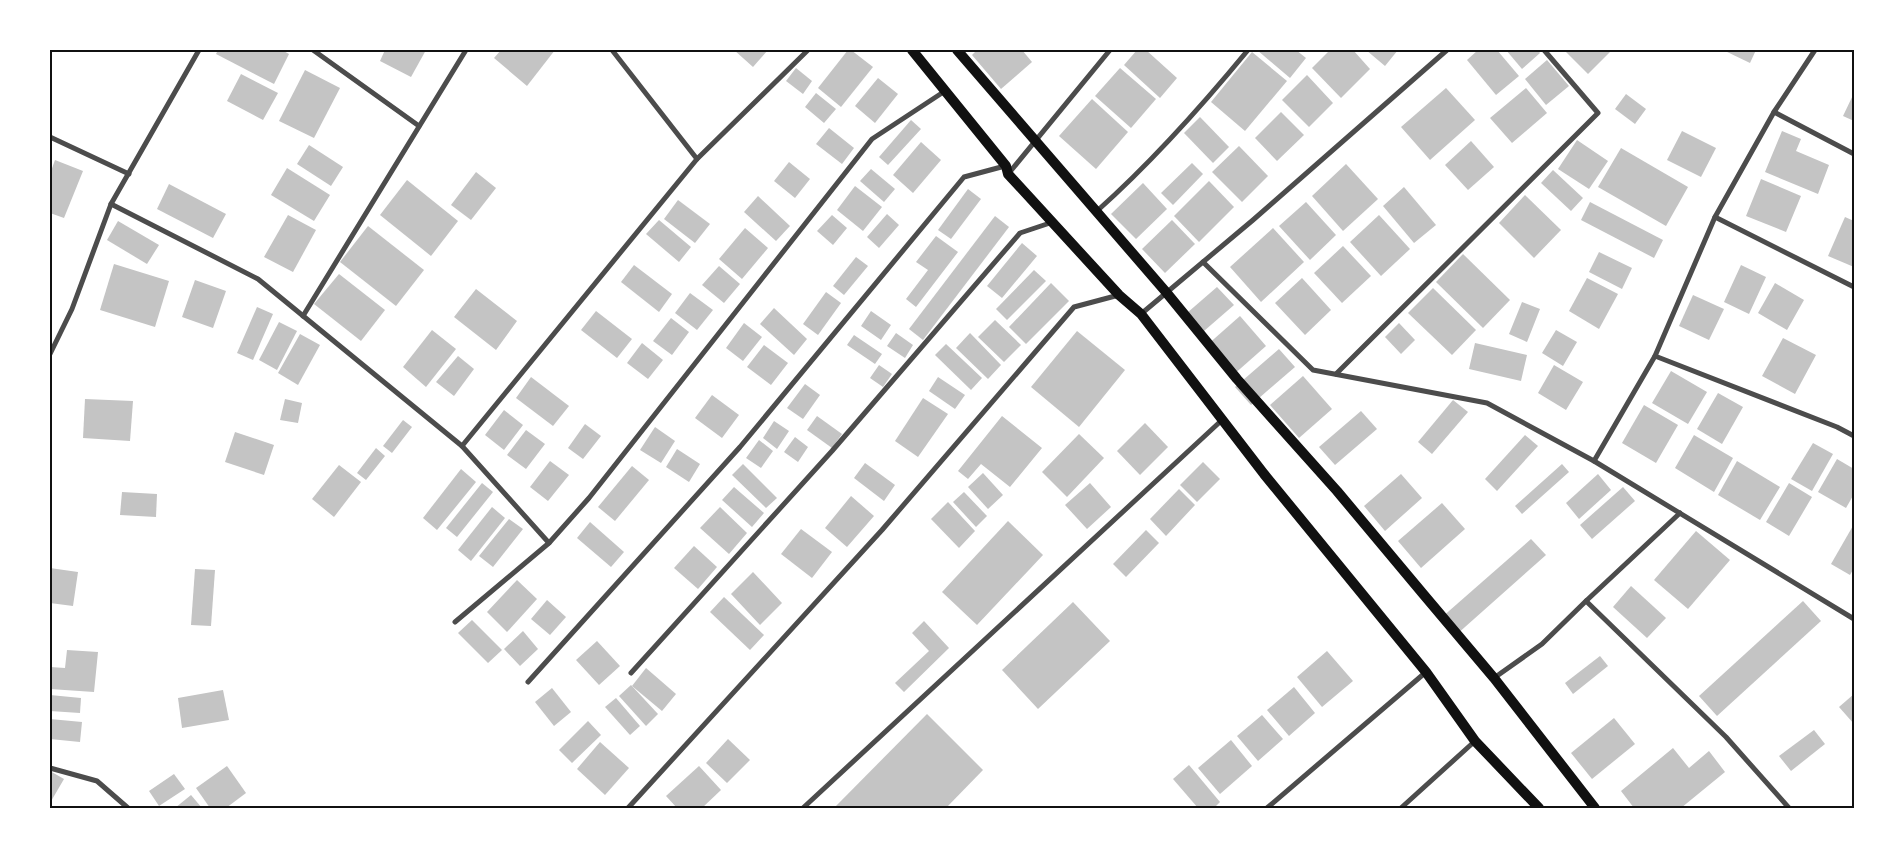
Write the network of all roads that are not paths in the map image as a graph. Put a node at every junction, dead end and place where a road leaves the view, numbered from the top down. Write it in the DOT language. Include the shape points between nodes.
graph roads {
  1 [pos="198,50"];
  2 [pos="313,50"];
  3 [pos="466,50"];
  4 [pos="612,50"];
  5 [pos="808,50"];
  6 [pos="912,50"];
  7 [pos="958,50"];
  8 [pos="1110,50"];
  9 [pos="1248,50"];
  10 [pos="1447,50"];
  11 [pos="1544,50"];
  12 [pos="1815,50"];
  13 [pos="945,91"];
  14 [pos="1774,112"];
  15 [pos="419,126"];
  16 [pos="50,137"];
  17 [pos="1036,140"];
  18 [pos="1854,154"];
  19 [pos="698,159"];
  20 [pos="1007,170"];
  21 [pos="128,174"];
  22 [pos="110,204"];
  23 [pos="1097,211"];
  24 [pos="1716,217"];
  25 [pos="1054,221"];
  26 [pos="1203,262"];
  27 [pos="1854,287"];
  28 [pos="1166,292"];
  29 [pos="1119,295"];
  30 [pos="1141,314"];
  31 [pos="303,316"];
  32 [pos="50,354"];
  33 [pos="1655,356"];
  34 [pos="1336,374"];
  35 [pos="1222,420"];
  36 [pos="1854,436"];
  37 [pos="462,446"];
  38 [pos="1594,461"];
  39 [pos="1680,513"];
  40 [pos="549,543"];
  41 [pos="1586,602"];
  42 [pos="1854,619"];
  43 [pos="455,622"];
  44 [pos="1426,672"];
  45 [pos="631,673"];
  46 [pos="1494,678"];
  47 [pos="528,682"];
  48 [pos="1475,741"];
  49 [pos="50,768"];
  50 [pos="128,808"];
  51 [pos="628,808"];
  52 [pos="803,808"];
  53 [pos="1267,808"];
  54 [pos="1401,808"];
  55 [pos="1539,808"];
  56 [pos="1595,808"];
  57 [pos="1789,808"];
  1 -- 21 [label="street"];
  2 -- 15 [label="street"];
  3 -- 15 [label="street"];
  4 -- 19 [label="street"];
  5 -- 19 [label="street"];
  6 -- 13 [label="main road"];
  7 -- 17 [label="main road"];
  8 -- 17 [label="street"];
  9 -- 23 [label="street" via="1206,101"];
  10 -- 26 [label="street"];
  11 -- 34 [label="street" via="1598,113"];
  12 -- 14 [label="street"];
  13 -- 20 [label="main road"];
  13 -- 40 [label="street" via="872,139 589,498"];
  14 -- 18 [label="street"];
  14 -- 24 [label="street"];
  15 -- 31 [label="street"];
  16 -- 21 [label="street"];
  17 -- 20 [label="street"];
  17 -- 23 [label="main road"];
  19 -- 37 [label="street"];
  20 -- 25 [label="main road"];
  20 -- 47 [label="street" via="964,177 740,447"];
  21 -- 22 [label="street"];
  22 -- 31 [label="street" via="258,279"];
  22 -- 32 [label="street" via="72,309"];
  23 -- 28 [label="main road"];
  24 -- 27 [label="street"];
  24 -- 33 [label="street"];
  25 -- 29 [label="main road"];
  25 -- 45 [label="street" via="1020,233 832,451"];
  26 -- 28 [label="street"];
  26 -- 34 [label="street" via="1314,370"];
  28 -- 30 [label="street"];
  28 -- 46 [label="main road"];
  29 -- 30 [label="main road"];
  29 -- 51 [label="street" via="1074,308 882,530"];
  30 -- 35 [label="main road"];
  31 -- 37 [label="street"];
  33 -- 36 [label="street"];
  33 -- 38 [label="street"];
  34 -- 38 [label="street" via="1486,403"];
  35 -- 44 [label="main road"];
  35 -- 52 [label="street"];
  37 -- 40 [label="street"];
  38 -- 39 [label="street"];
  39 -- 41 [label="street"];
  39 -- 42 [label="street"];
  40 -- 43 [label="street"];
  41 -- 46 [label="street" via="1542,644"];
  41 -- 57 [label="street" via="1726,737"];
  44 -- 48 [label="main road"];
  44 -- 53 [label="street"];
  46 -- 56 [label="main road"];
  48 -- 54 [label="street"];
  48 -- 55 [label="main road"];
  49 -- 50 [label="street" via="97,781"];
}
